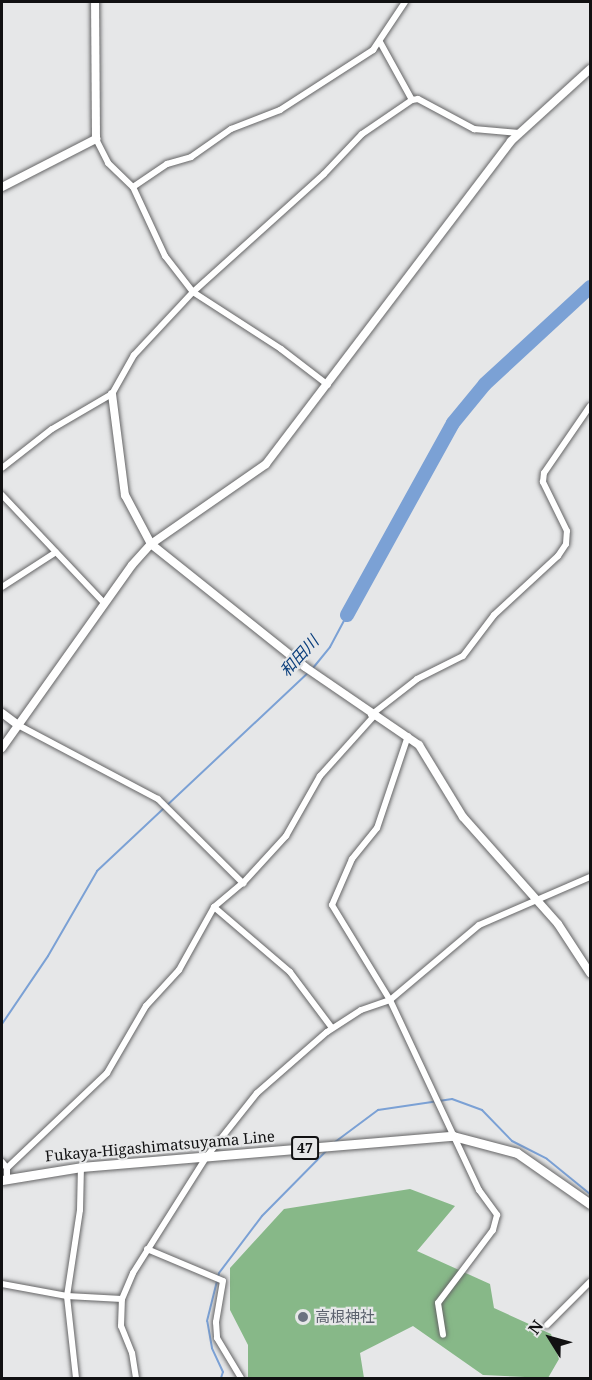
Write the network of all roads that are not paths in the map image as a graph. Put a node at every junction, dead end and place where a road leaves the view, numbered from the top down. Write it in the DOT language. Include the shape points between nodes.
graph roads {
  1 [pos="95,2"];
  2 [pos="405,2"];
  3 [pos="380,42"];
  4 [pos="591,69"];
  5 [pos="412,100"];
  6 [pos="519,133"];
  7 [pos="96,139"];
  8 [pos="2,187"];
  9 [pos="132,187"];
  10 [pos="193,292"];
  11 [pos="328,385"];
  12 [pos="112,394"];
  13 [pos="591,406"];
  14 [pos="2,468"];
  15 [pos="2,495"];
  16 [pos="151,544"];
  17 [pos="56,552"];
  18 [pos="2,587"];
  19 [pos="104,603"];
  20 [pos="2,713"];
  21 [pos="372,715"];
  22 [pos="18,725"];
  23 [pos="408,736"];
  24 [pos="2,748"];
  25 [pos="591,878"];
  26 [pos="243,883"];
  27 [pos="536,899"];
  28 [pos="214,907"];
  29 [pos="591,973"];
  30 [pos="390,1000"];
  31 [pos="332,1028"];
  32 [pos="453,1136"];
  33 [pos="207,1156"];
  34 [pos="2,1162"];
  35 [pos="81,1167"];
  36 [pos="7,1168"];
  37 [pos="4,1179"];
  38 [pos="591,1204"];
  39 [pos="147,1249"];
  40 [pos="591,1282"];
  41 [pos="2,1284"];
  42 [pos="68,1296"];
  43 [pos="122,1299"];
  44 [pos="547,1325"];
  45 [pos="443,1335"];
  46 [pos="76,1378"];
  47 [pos="136,1378"];
  48 [pos="241,1378"];
  1 -- 7 [label="street"];
  2 -- 3 [label="street"];
  3 -- 5 [label="street"];
  3 -- 9 [label="street" via="280,110 241,124 191,157 167,164"];
  4 -- 6 [label="street"];
  5 -- 6 [label="street" via="418,99 474,129"];
  5 -- 10 [label="street" via="362,134 324,174"];
  6 -- 11 [label="street"];
  7 -- 8 [label="street"];
  7 -- 9 [label="street" via="108,164"];
  9 -- 10 [label="street" via="165,255"];
  10 -- 11 [label="street"];
  10 -- 12 [label="street" via="134,355"];
  11 -- 16 [label="street" via="282,447 258,472"];
  12 -- 14 [label="street" via="52,429"];
  12 -- 16 [label="street" via="125,495"];
  13 -- 21 [label="street" via="544,473 543,482 567,531 566,544 558,556 494,615 463,656 417,679"];
  15 -- 17 [label="street"];
  16 -- 19 [label="street"];
  16 -- 21 [label="street" via="305,667"];
  17 -- 18 [label="street"];
  17 -- 19 [label="street"];
  19 -- 22 [label="street"];
  20 -- 22 [label="street"];
  21 -- 23 [label="street"];
  21 -- 26 [label="street" via="320,776 299,818"];
  22 -- 24 [label="street"];
  22 -- 26 [label="street" via="164,805"];
  23 -- 27 [label="street" via="428,756 463,817"];
  23 -- 30 [label="street" via="377,828 352,859 332,906"];
  25 -- 27 [label="street"];
  26 -- 28 [label="street"];
  27 -- 29 [label="street"];
  27 -- 30 [label="street" via="479,925"];
  28 -- 31 [label="street" via="290,972"];
  28 -- 36 [label="street" via="179,970 146,1006 107,1073"];
  30 -- 31 [label="street" via="361,1010"];
  30 -- 32 [label="street"];
  31 -- 33 [label="street" via="257,1093"];
  32 -- 33 [label="main road, Fukaya-Higashimatsuyama Line / 47"];
  32 -- 38 [label="main road, Fukaya-Higashimatsuyama Line / 47" via="517,1153"];
  32 -- 45 [label="street" via="479,1190 497,1215 493,1230 438,1303"];
  33 -- 35 [label="main road, Fukaya-Higashimatsuyama Line / 47"];
  33 -- 39 [label="street"];
  34 -- 36 [label="street"];
  35 -- 37 [label="main road, Fukaya-Higashimatsuyama Line / 47"];
  35 -- 42 [label="street" via="80,1210"];
  36 -- 37 [label="street"];
  39 -- 43 [label="street"];
  39 -- 48 [label="street" via="223,1281 217,1338"];
  40 -- 44 [label="street"];
  41 -- 42 [label="street"];
  42 -- 43 [label="street"];
  42 -- 46 [label="street"];
  43 -- 47 [label="street" via="121,1326 132,1353"];
}
